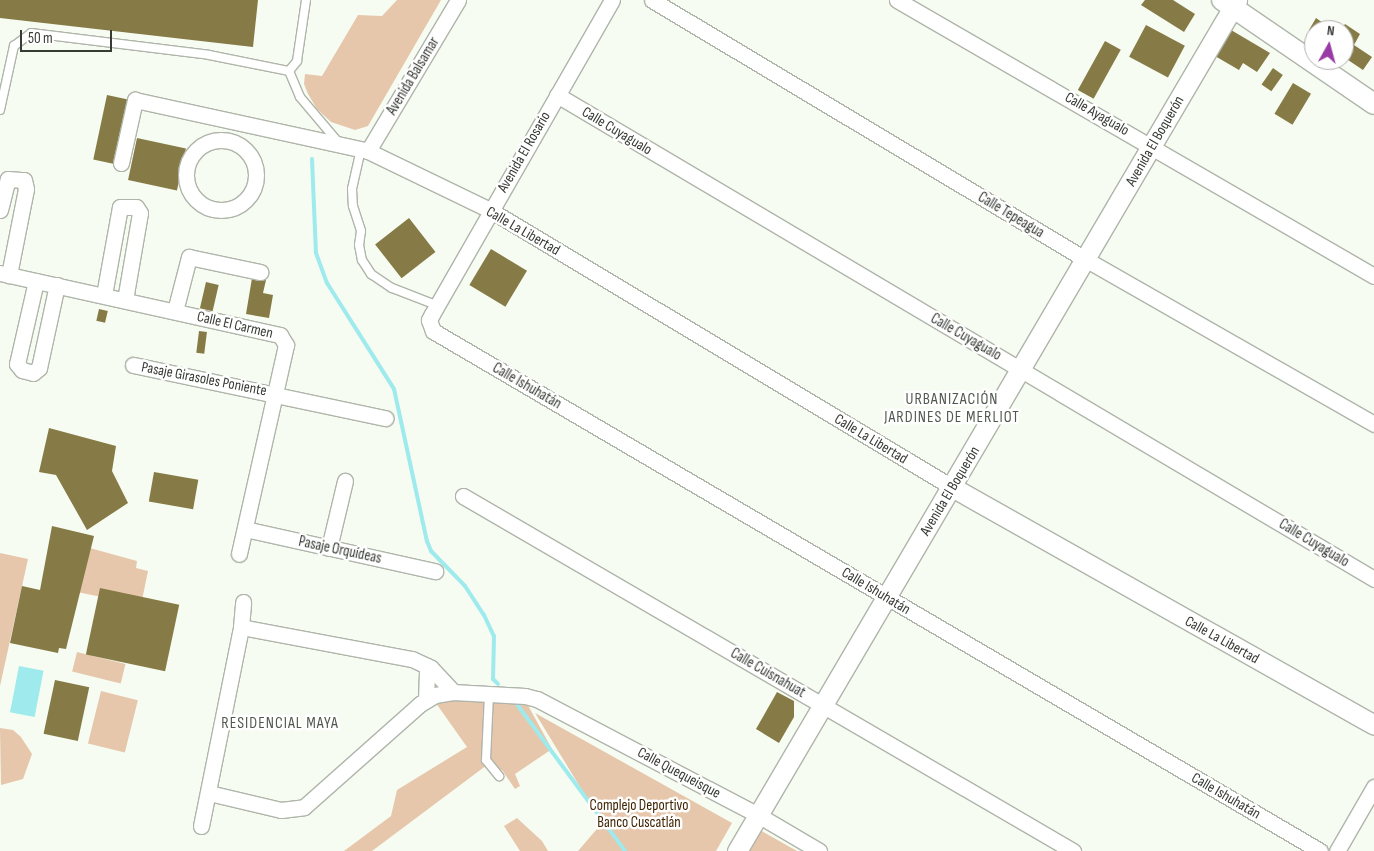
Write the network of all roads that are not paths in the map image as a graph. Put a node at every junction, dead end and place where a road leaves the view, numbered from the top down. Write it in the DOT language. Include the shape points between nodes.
graph roads {
  1 [pos="306,0"];
  2 [pos="458,0"];
  3 [pos="612,0"];
  4 [pos="652,0"];
  5 [pos="897,0"];
  6 [pos="1230,2"];
  7 [pos="289,70"];
  8 [pos="557,95"];
  9 [pos="1374,104"];
  10 [pos="0,110"];
  11 [pos="228,120"];
  12 [pos="224,139"];
  13 [pos="339,143"];
  14 [pos="1152,146"];
  15 [pos="365,150"];
  16 [pos="120,163"];
  17 [pos="0,210"];
  18 [pos="490,210"];
  19 [pos="1085,259"];
  20 [pos="260,272"];
  21 [pos="5,274"];
  22 [pos="1374,276"];
  23 [pos="36,281"];
  24 [pos="57,285"];
  25 [pos="104,295"];
  26 [pos="125,300"];
  27 [pos="436,305"];
  28 [pos="175,311"];
  29 [pos="433,331"];
  30 [pos="133,365"];
  31 [pos="1022,369"];
  32 [pos="274,394"];
  33 [pos="385,418"];
  34 [pos="1374,424"];
  35 [pos="345,481"];
  36 [pos="952,487"];
  37 [pos="463,496"];
  38 [pos="245,529"];
  39 [pos="329,548"];
  40 [pos="239,554"];
  41 [pos="436,571"];
  42 [pos="1374,579"];
  43 [pos="887,596"];
  44 [pos="243,602"];
  45 [pos="242,627"];
  46 [pos="428,666"];
  47 [pos="453,692"];
  48 [pos="489,694"];
  49 [pos="426,700"];
  50 [pos="822,705"];
  51 [pos="1374,725"];
  52 [pos="499,776"];
  53 [pos="1374,787"];
  54 [pos="209,793"];
  55 [pos="758,815"];
  56 [pos="201,826"];
  57 [pos="737,851"];
  58 [pos="819,851"];
  59 [pos="1073,851"];
  60 [pos="1320,851"];
  61 [pos="1336,851"];
  1 -- 7 [label="lane" via="298,61"];
  2 -- 15 [label="street, Avenida Balsamar"];
  3 -- 8 [label="street, Avenida El Rosario"];
  4 -- 19 [label="street, Calle Tepeagua"];
  5 -- 14 [label="street, Calle Ayagualo"];
  6 -- 9 [label="main road"];
  6 -- 14 [label="street, Avenida El Boquerón"];
  7 -- 10 [label="lane" via="209,55 31,34 14,46"];
  7 -- 13 [label="lane" via="300,97"];
  8 -- 18 [label="street, Avenida El Rosario"];
  8 -- 31 [label="street, Calle Cuyagualo"];
  11 -- 12 [label="street"];
  11 -- 13 [label="street, Calle La Libertad"];
  11 -- 16 [label="street, Calle La Libertad" via="135,100"];
  12 -- 12 [label="street" via="204,144 194,152 185,174 193,196 212,209 224,210 245,202 252,193 257,171 247,150"];
  13 -- 15 [label="street, Calle La Libertad"];
  14 -- 19 [label="street, Avenida El Boquerón"];
  14 -- 22 [label="street, Calle Ayagualo"];
  15 -- 18 [label="street, Calle La Libertad"];
  15 -- 27 [label="lane" via="352,189 353,206 361,231 358,245 362,260 371,274 392,288"];
  17 -- 21 [label="street" via="8,179 24,180 26,189"];
  18 -- 27 [label="street, Avenida El Rosario"];
  18 -- 36 [label="street, Calle La Libertad"];
  19 -- 31 [label="street, Avenida El Boquerón"];
  19 -- 34 [label="street, Calle Tepeagua"];
  20 -- 28 [label="street" via="189,257"];
  21 -- 23 [label="street, Calle El Carmen"];
  23 -- 24 [label="street, Calle El Carmen"];
  23 -- 24 [label="street" via="17,364 22,370 33,373 39,368"];
  24 -- 25 [label="street, Calle El Carmen"];
  25 -- 26 [label="street, Calle El Carmen"];
  25 -- 26 [label="street" via="120,207 136,206 140,213"];
  26 -- 28 [label="street, Calle El Carmen"];
  27 -- 29 [label="street, Avenida El Rosario" via="429,320"];
  28 -- 32 [label="street, Calle El Carmen" via="280,335 286,345"];
  29 -- 43 [label="street, Calle Ishuhatán"];
  30 -- 32 [label="street, Pasaje Girasoles Poniente"];
  31 -- 36 [label="street, Avenida El Boquerón"];
  31 -- 42 [label="street, Calle Cuyagualo"];
  32 -- 33 [label="street, Pasaje Girasoles Poniente"];
  32 -- 38 [label="street, Calle El Carmen"];
  35 -- 39 [label="street"];
  36 -- 43 [label="street, Avenida El Boquerón"];
  36 -- 51 [label="street, Calle La Libertad"];
  37 -- 50 [label="street, Calle Cuisnahuat"];
  38 -- 39 [label="street, Pasaje Orquídeas"];
  38 -- 40 [label="street, Calle El Carmen"];
  39 -- 41 [label="street, Pasaje Orquídeas"];
  43 -- 50 [label="street, Avenida El Boquerón"];
  43 -- 60 [label="street, Calle Ishuhatán"];
  44 -- 45 [label="street"];
  45 -- 46 [label="street" via="412,659"];
  45 -- 54 [label="street"];
  46 -- 47 [label="street"];
  46 -- 49 [label="street"];
  47 -- 48 [label="street"];
  47 -- 49 [label="street" via="442,692"];
  48 -- 52 [label="lane" via="486,760"];
  48 -- 55 [label="street, Calle Quequeisque" via="537,699"];
  49 -- 54 [label="street" via="304,807 281,810"];
  50 -- 55 [label="street, Avenida El Boquerón"];
  50 -- 59 [label="street, Calle Cuisnahuat"];
  53 -- 61 [label="street"];
  54 -- 56 [label="street"];
  55 -- 57 [label="street, Avenida El Boquerón"];
  55 -- 58 [label="street, Calle Quequeisque"];
}
